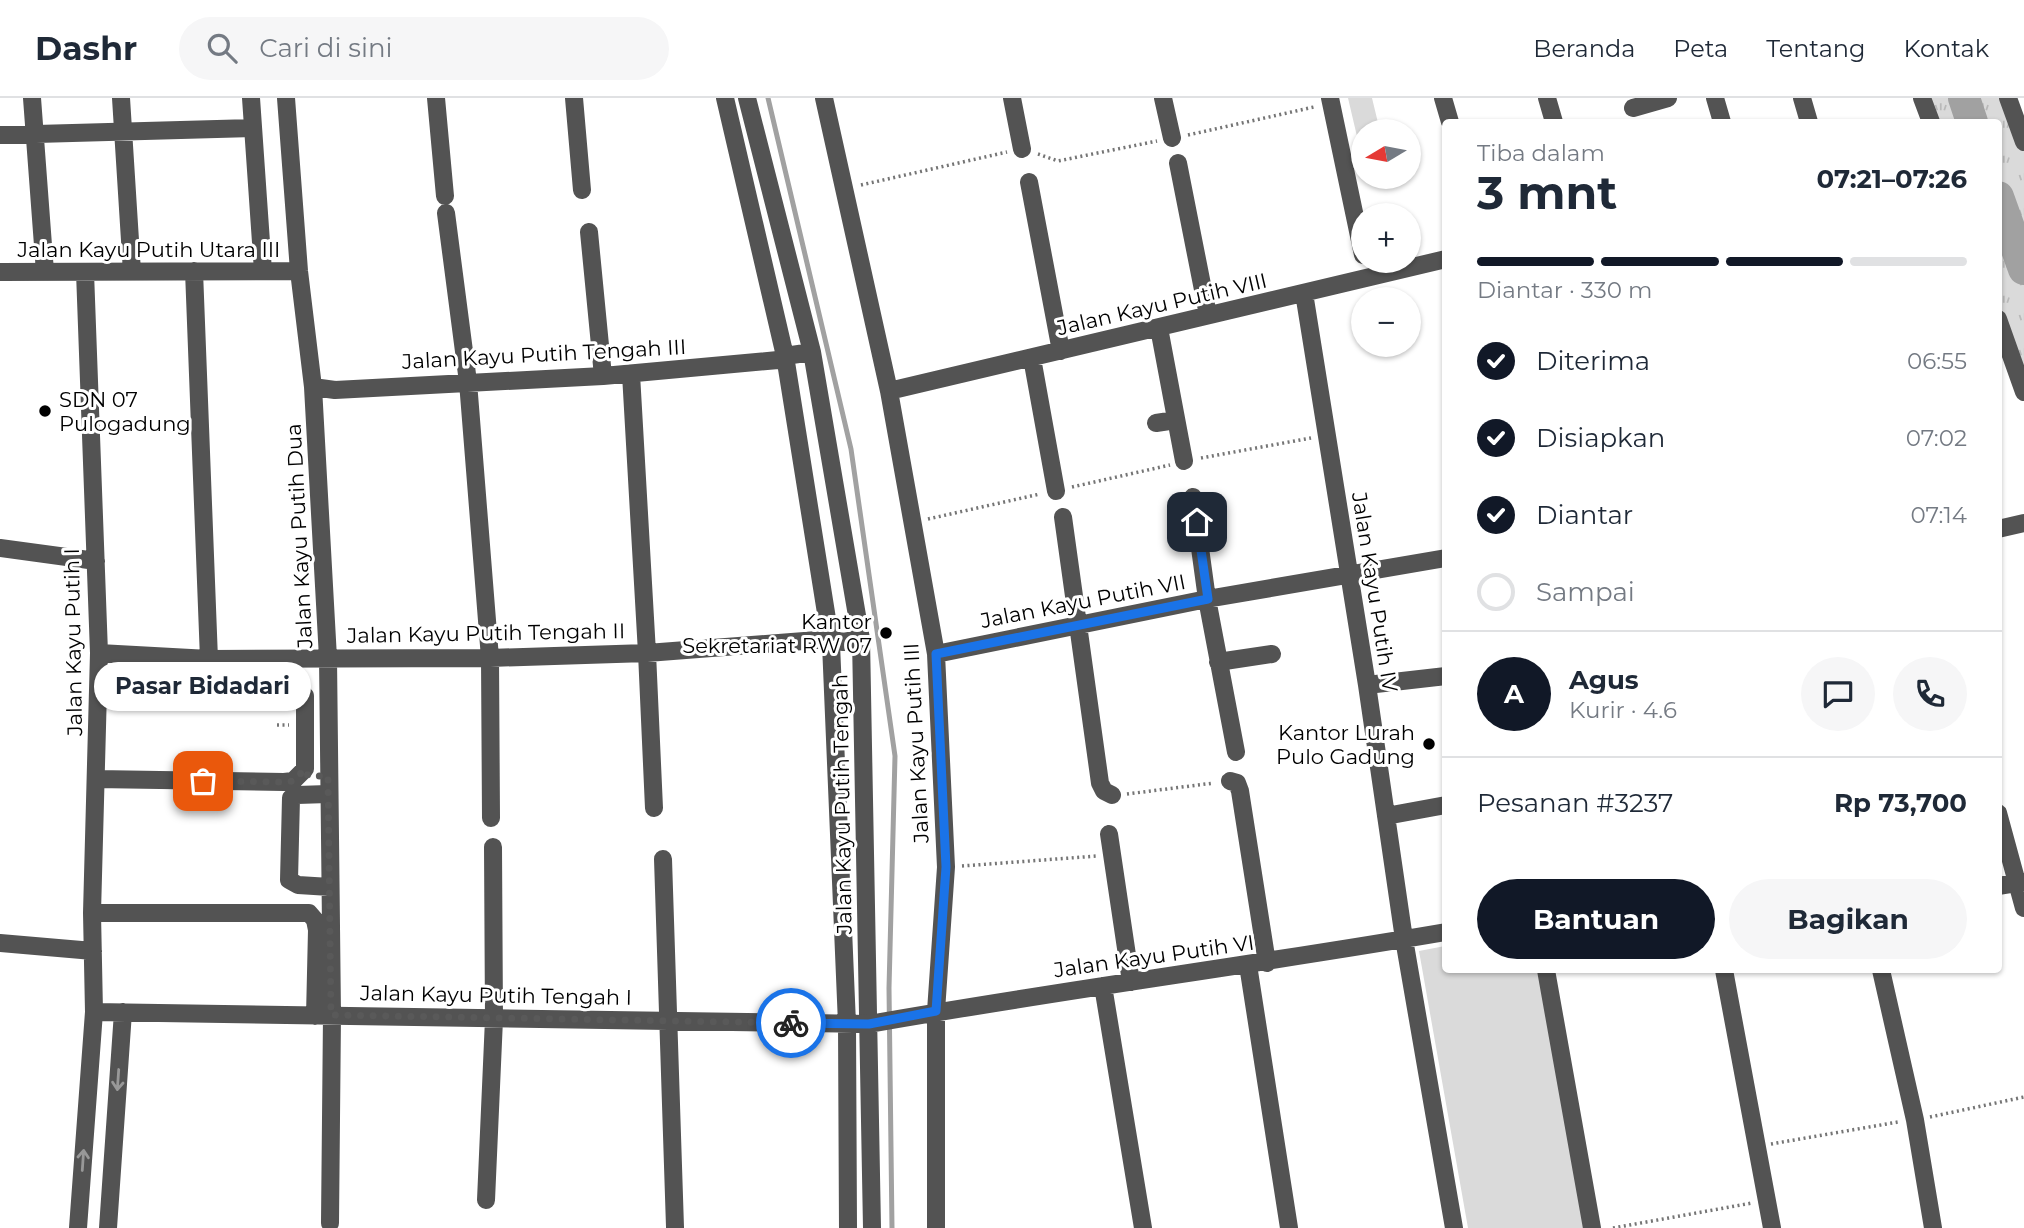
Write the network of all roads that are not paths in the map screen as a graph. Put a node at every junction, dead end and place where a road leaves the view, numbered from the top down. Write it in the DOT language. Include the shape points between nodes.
graph roads {
  1 [pos="32,98"];
  2 [pos="121,98"];
  3 [pos="251,98"];
  4 [pos="286,98"];
  5 [pos="436,98"];
  6 [pos="574,98"];
  7 [pos="724,98"];
  8 [pos="747,98"];
  9 [pos="824,98"];
  10 [pos="1012,98"];
  11 [pos="1163,98"];
  12 [pos="1443,98"];
  13 [pos="1547,98"];
  14 [pos="1668,98"];
  15 [pos="1715,98"];
  16 [pos="1802,98"];
  17 [pos="1922,98"];
  18 [pos="2008,98"];
  19 [pos="1330,101"];
  20 [pos="1634,109"];
  21 [pos="1449,119"];
  22 [pos="1553,119"];
  23 [pos="1722,119"];
  24 [pos="1808,119"];
  25 [pos="1930,119"];
  26 [pos="253,128"];
  27 [pos="124,130"];
  28 [pos="34,134"];
  29 [pos="0,135"];
  30 [pos="1172,138"];
  31 [pos="2024,142"];
  32 [pos="1023,149"];
  33 [pos="1178,163"];
  34 [pos="1029,182"];
  35 [pos="582,190"];
  36 [pos="1352,203"];
  37 [pos="589,232"];
  38 [pos="1442,260"];
  39 [pos="194,271"];
  40 [pos="263,271"];
  41 [pos="299,271"];
  42 [pos="0,272"];
  43 [pos="45,272"];
  44 [pos="85,272"];
  45 [pos="132,272"];
  46 [pos="1367,273"];
  47 [pos="1368,279"];
  48 [pos="1304,293"];
  49 [pos="1208,315"];
  50 [pos="1159,328"];
  51 [pos="2002,330"];
  52 [pos="1060,351"];
  53 [pos="812,356"];
  54 [pos="1032,358"];
  55 [pos="783,359"];
  56 [pos="631,374"];
  57 [pos="603,376"];
  58 [pos="468,382"];
  59 [pos="313,387"];
  60 [pos="889,391"];
  61 [pos="2024,392"];
  62 [pos="1176,420"];
  63 [pos="1156,423"];
  64 [pos="1184,461"];
  65 [pos="1056,491"];
  66 [pos="1193,497"];
  67 [pos="1063,517"];
  68 [pos="2024,523"];
  69 [pos="2002,528"];
  70 [pos="0,548"];
  71 [pos="1442,559"];
  72 [pos="96,561"];
  73 [pos="1350,573"];
  74 [pos="1208,599"];
  75 [pos="1079,624"];
  76 [pos="860,635"];
  77 [pos="830,639"];
  78 [pos="99,653"];
  79 [pos="647,653"];
  80 [pos="936,654"];
  81 [pos="1272,654"];
  82 [pos="328,658"];
  83 [pos="490,658"];
  84 [pos="209,659"];
  85 [pos="1218,662"];
  86 [pos="1442,676"];
  87 [pos="132,680"];
  88 [pos="1367,685"];
  89 [pos="1236,752"];
  90 [pos="305,769"];
  91 [pos="328,776"];
  92 [pos="96,779"];
  93 [pos="1230,781"];
  94 [pos="328,794"];
  95 [pos="1112,796"];
  96 [pos="1442,806"];
  97 [pos="654,808"];
  98 [pos="1386,816"];
  99 [pos="491,818"];
  100 [pos="2002,825"];
  101 [pos="1109,834"];
  102 [pos="493,848"];
  103 [pos="663,859"];
  104 [pos="2021,883"];
  105 [pos="2002,885"];
  106 [pos="330,887"];
  107 [pos="2024,908"];
  108 [pos="92,913"];
  109 [pos="1442,933"];
  110 [pos="1404,939"];
  111 [pos="0,943"];
  112 [pos="93,951"];
  113 [pos="1267,962"];
  114 [pos="1248,965"];
  115 [pos="1550,973"];
  116 [pos="1725,973"];
  117 [pos="1882,973"];
  118 [pos="1131,982"];
  119 [pos="1103,986"];
  120 [pos="94,1012"];
  121 [pos="122,1012"];
  122 [pos="931,1012"];
  123 [pos="323,1015"];
  124 [pos="494,1019"];
  125 [pos="668,1020"];
  126 [pos="875,1023"];
  127 [pos="847,1024"];
  128 [pos="486,1200"];
  129 [pos="330,1223"];
  130 [pos="675,1227"];
  131 [pos="78,1228"];
  132 [pos="108,1228"];
  133 [pos="848,1228"];
  134 [pos="872,1228"];
  135 [pos="936,1228"];
  136 [pos="1143,1228"];
  137 [pos="1289,1228"];
  138 [pos="1454,1228"];
  139 [pos="1592,1228"];
  140 [pos="1772,1228"];
  141 [pos="1933,1228"];
  1 -- 28 [label="street"];
  2 -- 27 [label="street"];
  3 -- 26 [label="street"];
  4 -- 41 [label="street, Jalan Kayu Putih Dua"];
  5 -- 58 [label="street"];
  6 -- 35 [label="street"];
  7 -- 55 [label="street, Jalan Kayu Putih Tengah"];
  8 -- 53 [label="street, Jalan Kayu Putih Tengah"];
  9 -- 60 [label="street, Jalan Kayu Putih III"];
  10 -- 32 [label="street"];
  11 -- 30 [label="street"];
  12 -- 21 [label="street"];
  13 -- 22 [label="street"];
  14 -- 20 [label="street"];
  15 -- 23 [label="street"];
  16 -- 24 [label="street"];
  17 -- 25 [label="street"];
  18 -- 31 [label="street"];
  19 -- 36 [label="street"];
  26 -- 27 [label="street"];
  26 -- 40 [label="street"];
  27 -- 28 [label="street"];
  27 -- 45 [label="street"];
  28 -- 29 [label="street"];
  28 -- 43 [label="street"];
  33 -- 49 [label="street"];
  34 -- 52 [label="street"];
  37 -- 57 [label="street"];
  38 -- 47 [label="street, Jalan Kayu Putih VIII"];
  39 -- 40 [label="street, Jalan Kayu Putih Utara III"];
  39 -- 45 [label="street, Jalan Kayu Putih Utara III"];
  39 -- 84 [label="street"];
  40 -- 41 [label="street, Jalan Kayu Putih Utara III"];
  41 -- 59 [label="street, Jalan Kayu Putih Dua"];
  42 -- 43 [label="street, Jalan Kayu Putih Utara III"];
  43 -- 44 [label="street, Jalan Kayu Putih Utara III"];
  44 -- 45 [label="street, Jalan Kayu Putih Utara III"];
  44 -- 72 [label="street, Jalan Kayu Putih I"];
  46 -- 47 [label="street"];
  47 -- 48 [label="street, Jalan Kayu Putih VIII"];
  48 -- 49 [label="street, Jalan Kayu Putih VIII"];
  48 -- 73 [label="street, Jalan Kayu Putih IV"];
  49 -- 50 [label="street, Jalan Kayu Putih VIII"];
  50 -- 52 [label="street, Jalan Kayu Putih VIII"];
  50 -- 62 [label="street"];
  51 -- 61 [label="street"];
  52 -- 54 [label="street, Jalan Kayu Putih VIII"];
  53 -- 55 [label="street, Jalan Kayu Putih Tengah III"];
  53 -- 76 [label="street, Jalan Kayu Putih Tengah"];
  54 -- 60 [label="street, Jalan Kayu Putih VIII"];
  54 -- 65 [label="street"];
  55 -- 56 [label="street, Jalan Kayu Putih Tengah III"];
  55 -- 77 [label="street, Jalan Kayu Putih Tengah"];
  56 -- 57 [label="street, Jalan Kayu Putih Tengah III"];
  56 -- 79 [label="street"];
  57 -- 58 [label="street, Jalan Kayu Putih Tengah III"];
  58 -- 59 [label="street, Jalan Kayu Putih Tengah III" via="335,390"];
  58 -- 83 [label="street"];
  59 -- 82 [label="street, Jalan Kayu Putih Dua"];
  60 -- 80 [label="street, Jalan Kayu Putih III"];
  62 -- 63 [label="street"];
  62 -- 64 [label="street"];
  66 -- 74 [label="street"];
  67 -- 75 [label="street"];
  68 -- 69 [label="street"];
  70 -- 72 [label="street"];
  71 -- 73 [label="street, Jalan Kayu Putih VII"];
  72 -- 78 [label="street, Jalan Kayu Putih I"];
  73 -- 74 [label="street, Jalan Kayu Putih VII"];
  73 -- 88 [label="street, Jalan Kayu Putih IV"];
  74 -- 75 [label="street, Jalan Kayu Putih VII"];
  74 -- 85 [label="street"];
  75 -- 80 [label="street, Jalan Kayu Putih VII"];
  75 -- 95 [label="street" via="1100,783"];
  76 -- 77 [label="street, Jalan Kayu Putih Tengah II" via="843,642"];
  76 -- 126 [label="street, Jalan Kayu Putih Tengah"];
  77 -- 79 [label="street, Jalan Kayu Putih Tengah II"];
  77 -- 127 [label="street, Jalan Kayu Putih Tengah"];
  78 -- 84 [label="street, Jalan Kayu Putih Tengah II"];
  78 -- 92 [label="street, Jalan Kayu Putih I"];
  79 -- 83 [label="street, Jalan Kayu Putih Tengah II"];
  79 -- 97 [label="street"];
  80 -- 122 [label="street, Jalan Kayu Putih III" via="946,867"];
  81 -- 85 [label="street"];
  82 -- 83 [label="street, Jalan Kayu Putih Tengah II"];
  82 -- 84 [label="street, Jalan Kayu Putih Tengah II"];
  82 -- 91 [label="street, Jalan Kayu Putih Dua"];
  83 -- 99 [label="street"];
  85 -- 89 [label="street"];
  86 -- 88 [label="street"];
  87 -- 90 [label="street" via="293,686 305,696"];
  88 -- 98 [label="street, Jalan Kayu Putih IV"];
  90 -- 91 [label="street" via="308,776"];
  90 -- 92 [label="street" via="293,781 284,782"];
  91 -- 94 [label="street, Jalan Kayu Putih Dua"];
  92 -- 108 [label="street, Jalan Kayu Putih I"];
  93 -- 113 [label="street" via="1237,783 1240,791"];
  94 -- 106 [label="street, Jalan Kayu Putih Dua"];
  94 -- 106 [label="street" via="290,798 289,880"];
  96 -- 98 [label="street"];
  98 -- 110 [label="street, Jalan Kayu Putih IV"];
  100 -- 104 [label="street"];
  101 -- 118 [label="street"];
  102 -- 124 [label="street"];
  103 -- 125 [label="street"];
  104 -- 105 [label="street"];
  104 -- 107 [label="street"];
  106 -- 123 [label="street, Jalan Kayu Putih Dua"];
  108 -- 112 [label="street, Jalan Kayu Putih I"];
  108 -- 123 [label="street" via="309,913 317,930"];
  109 -- 110 [label="street, Jalan Kayu Putih VI"];
  110 -- 113 [label="street, Jalan Kayu Putih VI"];
  110 -- 138 [label="street, Jalan Kayu Putih IV"];
  111 -- 112 [label="street"];
  112 -- 120 [label="street, Jalan Kayu Putih I"];
  113 -- 114 [label="street, Jalan Kayu Putih VI"];
  114 -- 118 [label="street, Jalan Kayu Putih VI"];
  114 -- 137 [label="street"];
  115 -- 139 [label="street"];
  116 -- 140 [label="street"];
  117 -- 141 [label="street" via="1915,1120"];
  118 -- 119 [label="street, Jalan Kayu Putih VI"];
  119 -- 122 [label="street, Jalan Kayu Putih VI"];
  119 -- 136 [label="street"];
  120 -- 121 [label="street"];
  131 -- 120 [label="street, Jalan Kayu Putih I, one-way"];
  121 -- 123 [label="street, Jalan Kayu Putih Tengah I"];
  121 -- 132 [label="street, one-way"];
  122 -- 126 [label="street, Jalan Kayu Putih VI"];
  122 -- 135 [label="street, Jalan Kayu Putih III"];
  123 -- 124 [label="street, Jalan Kayu Putih Tengah I"];
  123 -- 129 [label="street"];
  124 -- 125 [label="street, Jalan Kayu Putih Tengah I"];
  124 -- 128 [label="street"];
  125 -- 127 [label="street, Jalan Kayu Putih Tengah I"];
  125 -- 130 [label="street"];
  126 -- 127 [label="street, Jalan Kayu Putih Tengah I"];
  126 -- 134 [label="street, Jalan Kayu Putih Tengah"];
  127 -- 133 [label="street, Jalan Kayu Putih Tengah"];
}
